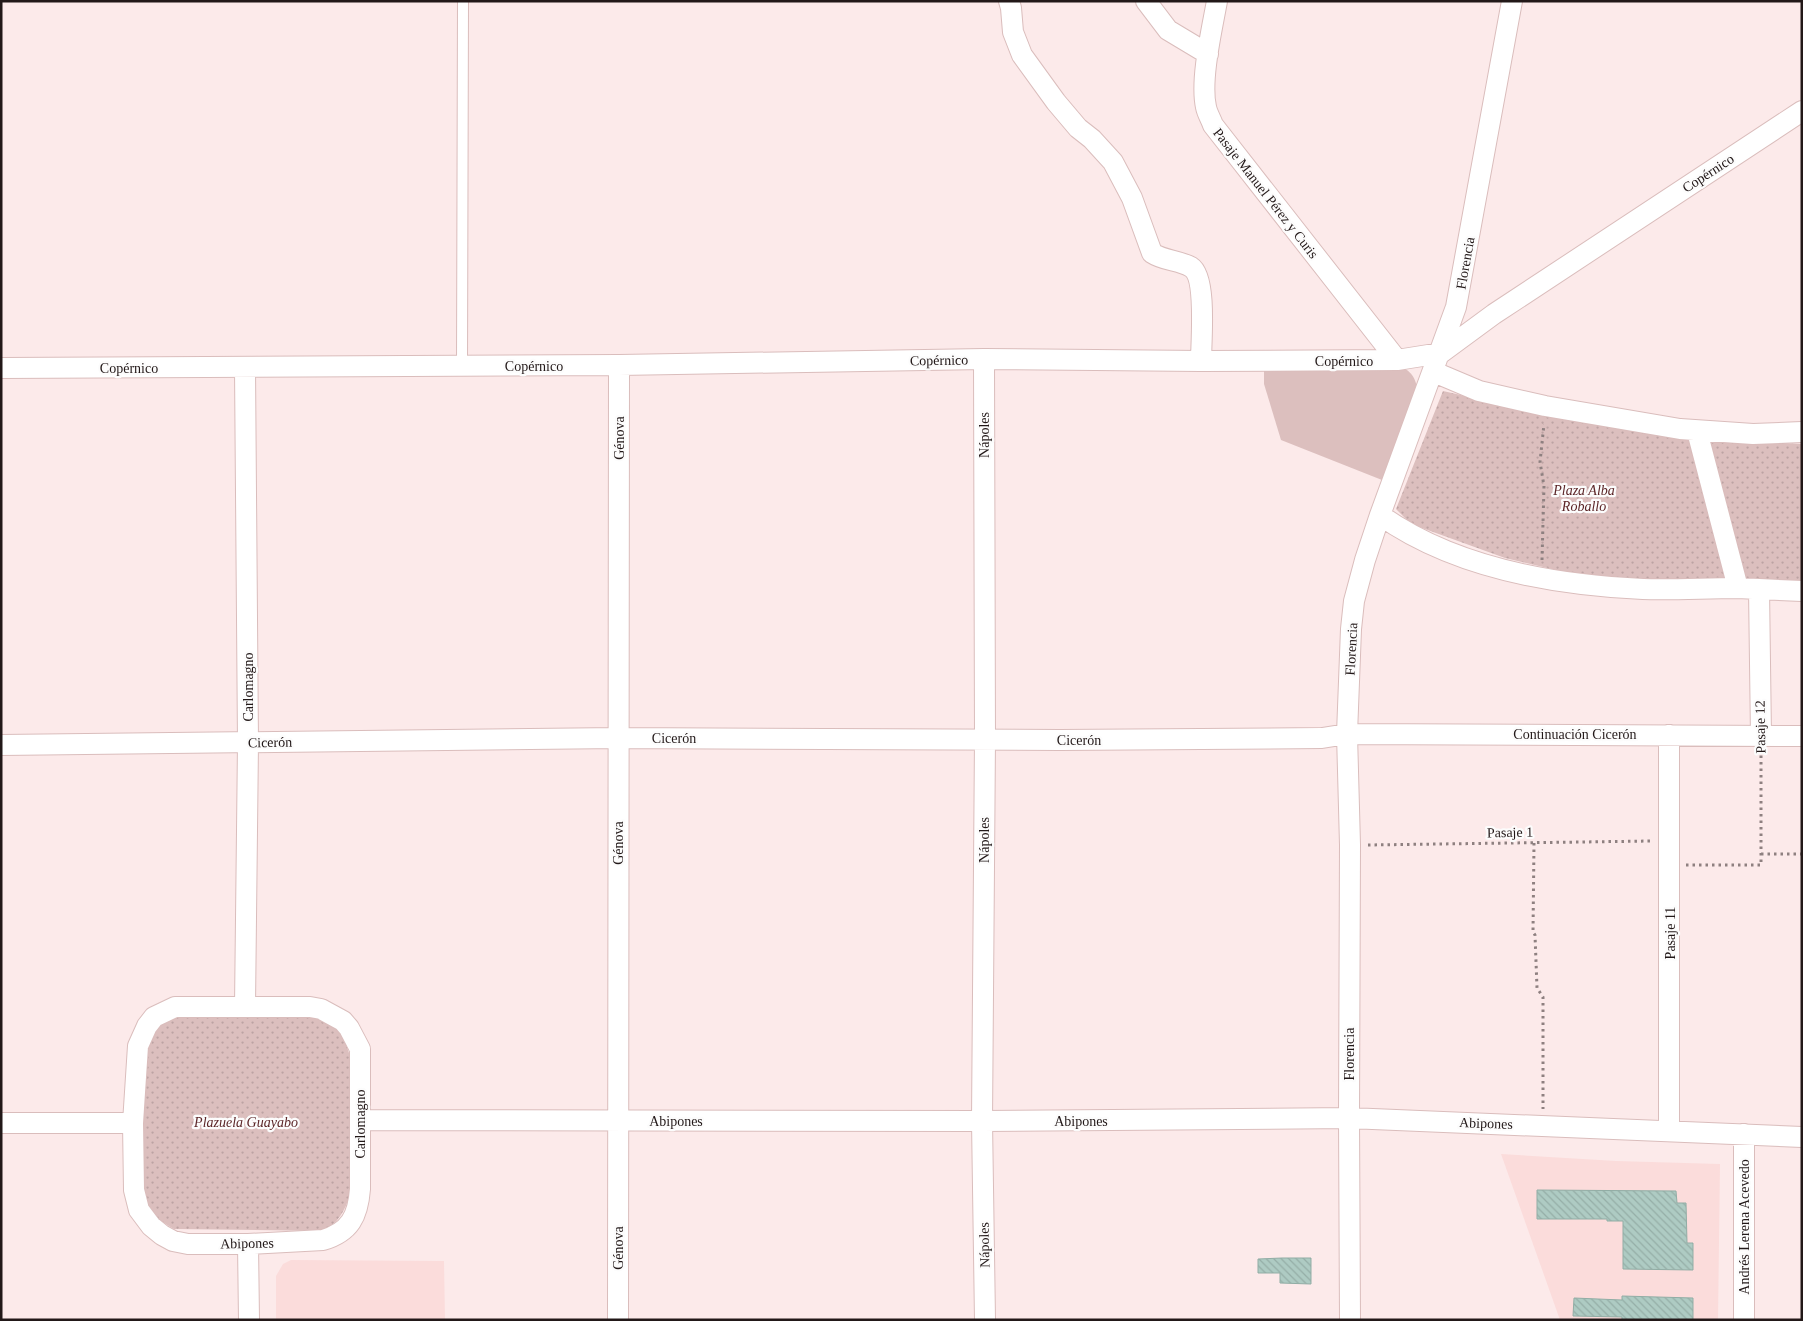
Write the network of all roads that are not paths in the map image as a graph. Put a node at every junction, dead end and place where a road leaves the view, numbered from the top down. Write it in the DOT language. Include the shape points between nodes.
graph roads {
  1 [pos="464,1"];
  2 [pos="1009,1"];
  3 [pos="1146,1"];
  4 [pos="1217,1"];
  5 [pos="1512,1"];
  6 [pos="1208,54"];
  7 [pos="1802,111"];
  8 [pos="1441,352"];
  9 [pos="984,359"];
  10 [pos="1397,360"];
  11 [pos="1201,361"];
  12 [pos="462,366"];
  13 [pos="619,366"];
  14 [pos="1,368"];
  15 [pos="245,368"];
  16 [pos="1434,372"];
  17 [pos="1697,431"];
  18 [pos="1802,432"];
  19 [pos="1380,515"];
  20 [pos="1738,588"];
  21 [pos="1759,590"];
  22 [pos="1802,591"];
  23 [pos="1347,734"];
  24 [pos="1669,735"];
  25 [pos="1802,736"];
  26 [pos="1760,737"];
  27 [pos="618,738"];
  28 [pos="985,739"];
  29 [pos="248,743"];
  30 [pos="1,745"];
  31 [pos="245,1006"];
  32 [pos="1349,1118"];
  33 [pos="360,1120"];
  34 [pos="617,1121"];
  35 [pos="982,1121"];
  36 [pos="1,1122"];
  37 [pos="133,1123"];
  38 [pos="1669,1131"];
  39 [pos="1744,1134"];
  40 [pos="1802,1137"];
  41 [pos="346,1229"];
  42 [pos="248,1244"];
  43 [pos="249,1320"];
  44 [pos="618,1320"];
  45 [pos="985,1320"];
  46 [pos="1350,1320"];
  47 [pos="1744,1320"];
  1 -- 12 [label="lane"];
  2 -- 11 [label="street" via="1013,32 1022,55 1078,128 1114,162 1132,198 1152,253 1197,273 1202,297"];
  3 -- 6 [label="street" via="1168,30"];
  4 -- 6 [label="street, Pasaje Manuel Pérez y Curis"];
  5 -- 8 [label="street, Florencia" via="1456,307"];
  6 -- 10 [label="street, Pasaje Manuel Pérez y Curis" via="1204,94 1213,125"];
  7 -- 8 [label="street, Copérnico"];
  8 -- 10 [label="street, Copérnico"];
  8 -- 16 [label="street, Florencia"];
  9 -- 11 [label="street, Copérnico"];
  9 -- 13 [label="street, Copérnico"];
  9 -- 28 [label="street, Nápoles"];
  10 -- 11 [label="street, Copérnico"];
  12 -- 13 [label="street, Copérnico"];
  12 -- 15 [label="street, Copérnico"];
  13 -- 27 [label="street, Génova"];
  14 -- 15 [label="street, Copérnico"];
  15 -- 29 [label="street, Carlomagno"];
  16 -- 17 [label="street" via="1479,391 1545,406"];
  16 -- 19 [label="street, Florencia"];
  17 -- 18 [label="street"];
  17 -- 20 [label="street"];
  19 -- 20 [label="street" via="1435,547 1498,568 1542,577 1644,589"];
  19 -- 23 [label="street, Florencia" via="1354,601"];
  20 -- 21 [label="street"];
  21 -- 22 [label="street"];
  21 -- 26 [label="street, Pasaje 12"];
  23 -- 24 [label="street, Continuación Cicerón"];
  23 -- 28 [label="street, Cicerón" via="1322,738"];
  23 -- 32 [label="street, Florencia"];
  24 -- 26 [label="street, Continuación Cicerón"];
  24 -- 38 [label="street, Pasaje 11"];
  25 -- 26 [label="street, Continuación Cicerón"];
  27 -- 28 [label="street, Cicerón"];
  27 -- 29 [label="street, Cicerón"];
  27 -- 34 [label="street, Génova"];
  28 -- 35 [label="street, Nápoles"];
  29 -- 30 [label="street, Cicerón"];
  29 -- 31 [label="street, Carlomagno"];
  31 -- 33 [label="street, Carlomagno" via="310,1007 343,1021 360,1049"];
  31 -- 37 [label="street" via="176,1007 152,1020 138,1046"];
  32 -- 35 [label="street, Abipones"];
  32 -- 38 [label="street, Abipones"];
  32 -- 46 [label="street, Florencia"];
  33 -- 34 [label="street, Abipones"];
  33 -- 41 [label="street, Carlomagno" via="359,1203"];
  34 -- 35 [label="street, Abipones"];
  34 -- 44 [label="street, Génova"];
  35 -- 45 [label="street, Nápoles"];
  36 -- 37 [label="street"];
  37 -- 42 [label="street, Abipones" via="134,1190 139,1210 151,1226 173,1241 188,1244"];
  38 -- 39 [label="street, Abipones"];
  39 -- 40 [label="street, Abipones"];
  39 -- 47 [label="street, Andrés Lerena Acevedo"];
  41 -- 42 [label="street, Abipones" via="323,1240"];
  42 -- 43 [label="street"];
}
